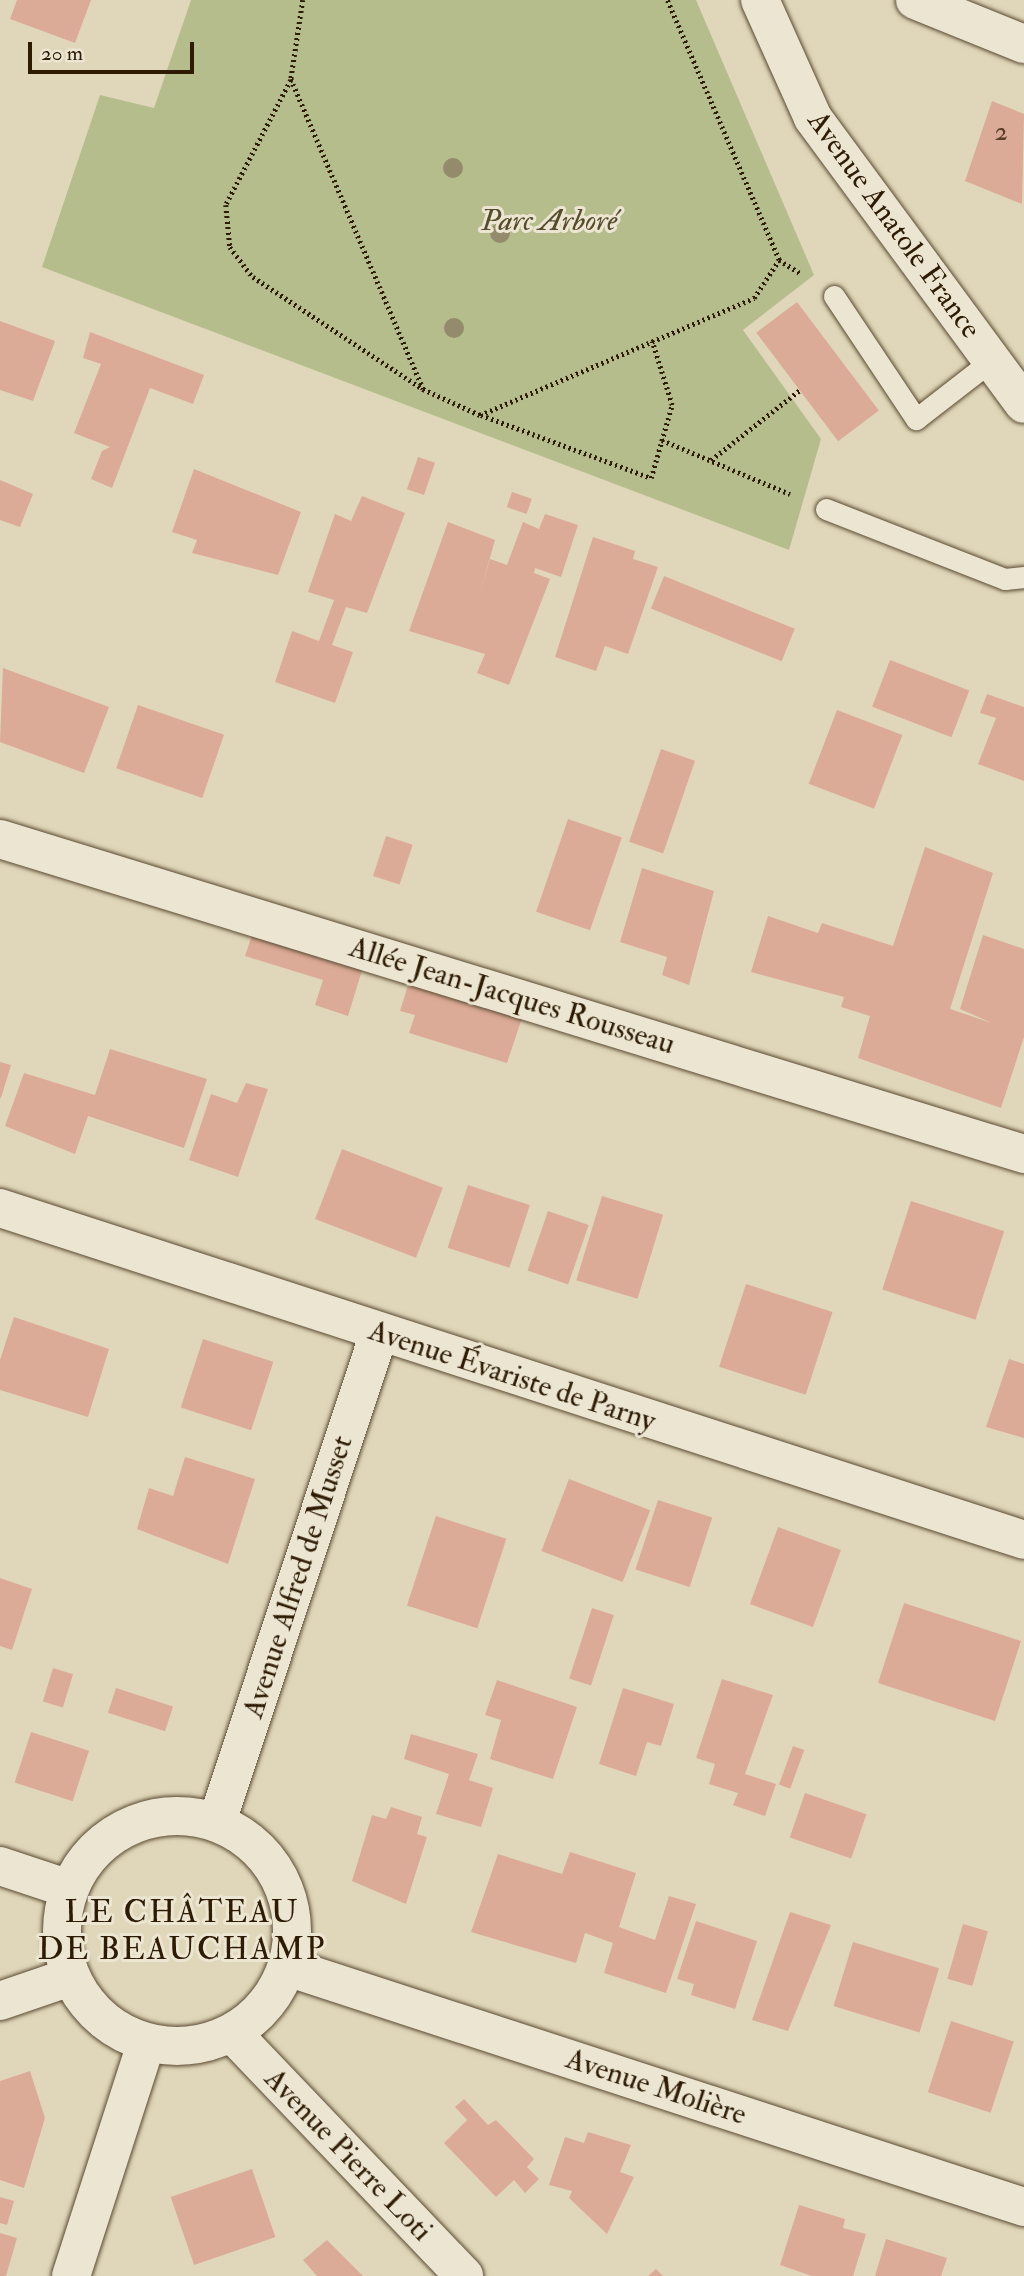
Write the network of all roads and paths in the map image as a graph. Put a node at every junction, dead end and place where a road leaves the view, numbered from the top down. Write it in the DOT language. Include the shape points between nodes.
graph roads {
  1 [pos="303,0"];
  2 [pos="667,0"];
  3 [pos="760,0"];
  4 [pos="915,0"];
  5 [pos="1024,44"];
  6 [pos="291,79"];
  7 [pos="834,296"];
  8 [pos="652,341"];
  9 [pos="992,360"];
  10 [pos="424,389"];
  11 [pos="800,390"];
  12 [pos="1024,404"];
  13 [pos="480,415"];
  14 [pos="662,440"];
  15 [pos="711,460"];
  16 [pos="825,509"];
  17 [pos="1024,577"];
  18 [pos="0,839"];
  19 [pos="1024,1154"];
  20 [pos="0,1208"];
  21 [pos="379,1333"];
  22 [pos="1024,1540"];
  23 [pos="217,1822"];
  24 [pos="0,1866"];
  25 [pos="69,1889"];
  26 [pos="287,1967"];
  27 [pos="70,1977"];
  28 [pos="0,2001"];
  29 [pos="232,2033"];
  30 [pos="146,2043"];
  31 [pos="1024,2207"];
  32 [pos="71,2276"];
  33 [pos="464,2276"];
  1 -- 6 [label="path"];
  2 -- 8 [label="path" via="779,260 754,298"];
  3 -- 9 [label="street, Avenue Anatole France" via="813,118"];
  4 -- 5 [label="street"];
  6 -- 10 [label="path"];
  6 -- 10 [label="path" via="226,205 230,247 253,277"];
  7 -- 9 [label="lane" via="916,419"];
  8 -- 13 [label="path"];
  8 -- 14 [label="path" via="672,405"];
  9 -- 12 [label="street, Avenue Anatole France"];
  10 -- 13 [label="path"];
  11 -- 15 [label="path"];
  13 -- 14 [label="path" via="652,478"];
  14 -- 15 [label="path"];
  15 -- 16 [label="path"];
  16 -- 17 [label="lane" via="1005,579"];
  18 -- 19 [label="street, Allée Jean-Jacques Rousseau"];
  20 -- 21 [label="street, Avenue Évariste de Parny"];
  21 -- 22 [label="street, Avenue Évariste de Parny"];
  21 -- 23 [label="street, Avenue Alfred de Musset"];
  23 -- 25 [label="street" via="182,1815 146,1819 113,1834 87,1858"];
  23 -- 26 [label="street" via="247,1839 272,1865 293,1932"];
  24 -- 25 [label="street"];
  25 -- 27 [label="street" via="61,1918"];
  26 -- 29 [label="street" via="263,2008"];
  26 -- 31 [label="street, Avenue Molière"];
  27 -- 28 [label="street"];
  27 -- 30 [label="street" via="89,2007 114,2029"];
  29 -- 30 [label="street" via="185,2046"];
  29 -- 33 [label="street, Avenue Pierre Loti"];
  30 -- 32 [label="street"];
}
